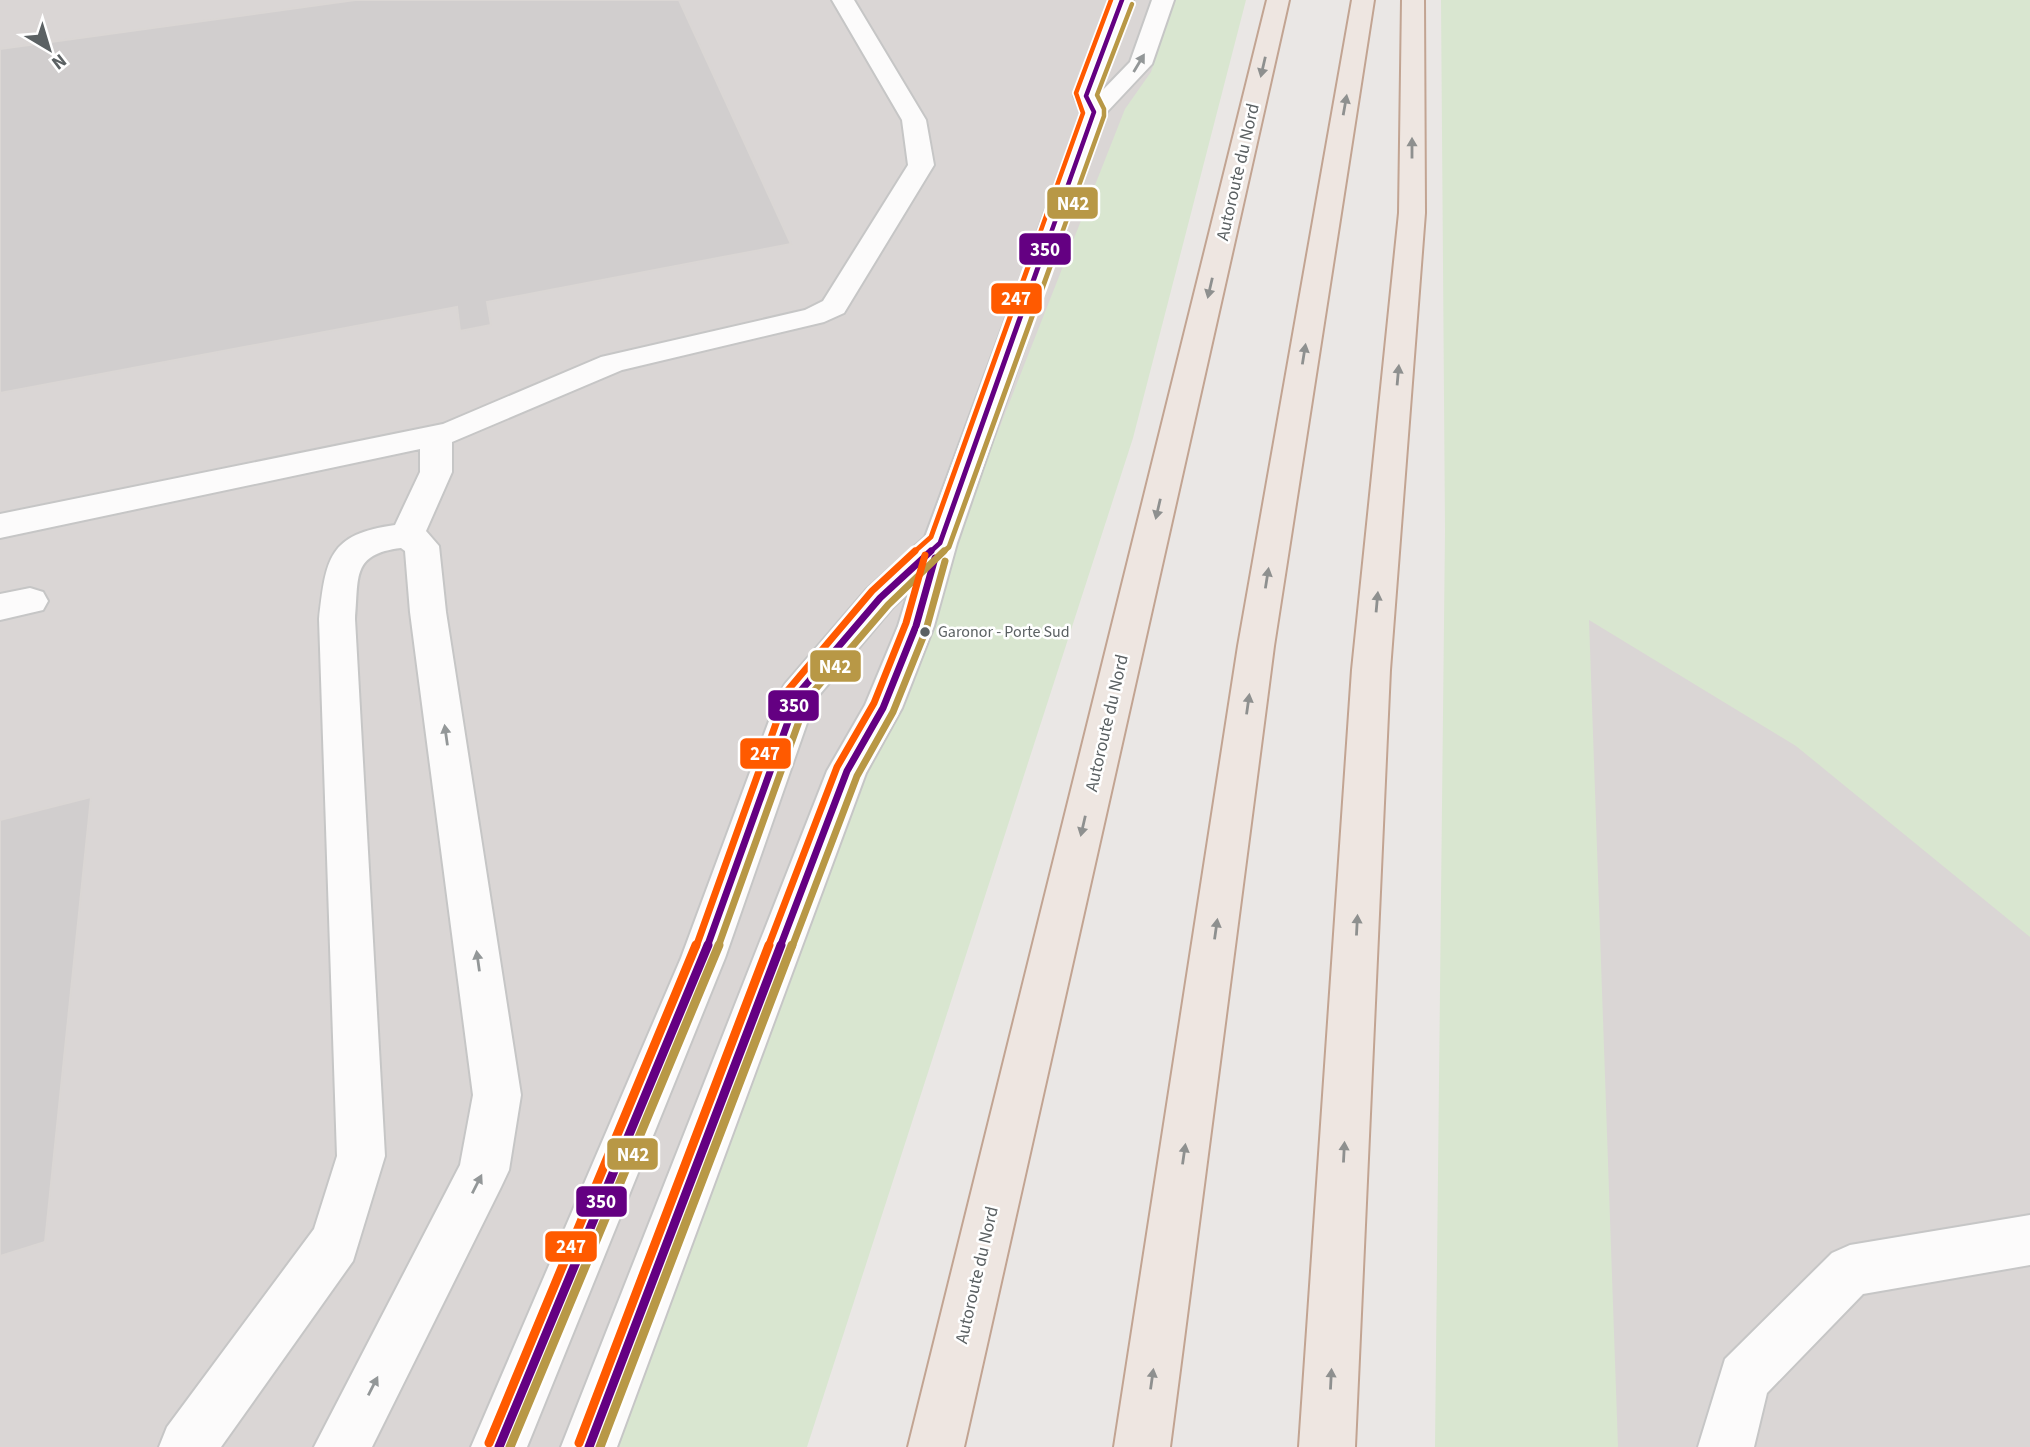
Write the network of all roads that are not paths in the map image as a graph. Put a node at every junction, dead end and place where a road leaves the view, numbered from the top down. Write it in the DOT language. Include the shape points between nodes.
graph roads {
  1 [pos="843,0"];
  2 [pos="1122,0"];
  3 [pos="1163,0"];
  4 [pos="1278,0"];
  5 [pos="1363,0"];
  6 [pos="1413,0"];
  7 [pos="1094,112"];
  8 [pos="436,435"];
  9 [pos="0,526"];
  10 [pos="407,536"];
  11 [pos="940,543"];
  12 [pos="2030,1240"];
  13 [pos="187,1447"];
  14 [pos="342,1447"];
  15 [pos="499,1447"];
  16 [pos="589,1447"];
  17 [pos="936,1447"];
  18 [pos="1142,1447"];
  19 [pos="1327,1447"];
  20 [pos="1726,1447"];
  1 -- 8 [label="street" via="914,120 921,165 834,307 814,316 612,363"];
  2 -- 7 [label="street" via="1086,96"];
  7 -- 3 [label="street, one-way" via="1141,64"];
  4 -- 17 [label="highway, Autoroute du Nord, one-way"];
  18 -- 5 [label="highway, one-way" via="1256,646"];
  19 -- 6 [label="highway, one-way" via="1371,670 1412,213"];
  7 -- 11 [label="street"];
  8 -- 9 [label="street"];
  8 -- 10 [label="street" via="436,472"];
  10 -- 13 [label="street" via="378,538 344,561 337,619 361,1156 335,1243"];
  14 -- 10 [label="street, one-way" via="484,1170 497,1095 428,612 425,561 422,546"];
  11 -- 15 [label="street" via="880,598 797,694 703,958"];
  11 -- 16 [label="street" via="916,626 883,708 846,771"];
  12 -- 20 [label="street" via="1850,1271 1744,1378"];
}
